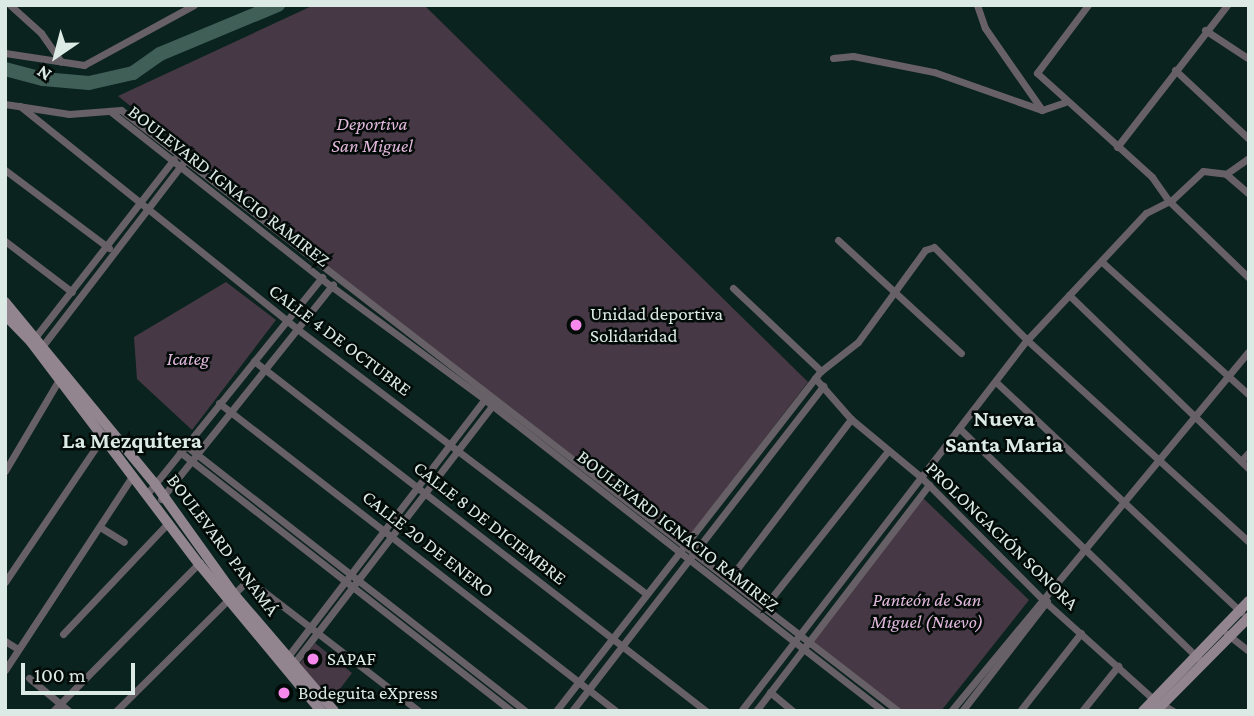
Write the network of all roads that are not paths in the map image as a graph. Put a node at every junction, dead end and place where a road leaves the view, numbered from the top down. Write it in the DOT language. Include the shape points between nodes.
graph roads {
  1 [pos="10,5"];
  2 [pos="194,5"];
  3 [pos="977,5"];
  4 [pos="1088,5"];
  5 [pos="1227,5"];
  6 [pos="1205,30"];
  7 [pos="5,53"];
  8 [pos="833,58"];
  9 [pos="1249,59"];
  10 [pos="61,62"];
  11 [pos="1175,71"];
  12 [pos="1065,102"];
  13 [pos="5,104"];
  14 [pos="19,106"];
  15 [pos="1042,110"];
  16 [pos="110,111"];
  17 [pos="1249,139"];
  18 [pos="1117,147"];
  19 [pos="179,153"];
  20 [pos="1249,158"];
  21 [pos="187,159"];
  22 [pos="173,161"];
  23 [pos="181,167"];
  24 [pos="5,170"];
  25 [pos="1226,174"];
  26 [pos="1249,194"];
  27 [pos="1170,201"];
  28 [pos="139,205"];
  29 [pos="146,212"];
  30 [pos="5,240"];
  31 [pos="838,240"];
  32 [pos="107,246"];
  33 [pos="115,253"];
  34 [pos="1102,262"];
  35 [pos="326,271"];
  36 [pos="321,278"];
  37 [pos="1249,278"];
  38 [pos="337,279"];
  39 [pos="331,286"];
  40 [pos="733,288"];
  41 [pos="72,292"];
  42 [pos="894,292"];
  43 [pos="1069,295"];
  44 [pos="5,302"];
  45 [pos="5,315"];
  46 [pos="286,321"];
  47 [pos="296,328"];
  48 [pos="1027,340"];
  49 [pos="38,343"];
  50 [pos="1249,351"];
  51 [pos="961,354"];
  52 [pos="254,361"];
  53 [pos="263,369"];
  54 [pos="821,371"];
  55 [pos="62,374"];
  56 [pos="1226,376"];
  57 [pos="815,378"];
  58 [pos="997,383"];
  59 [pos="823,386"];
  60 [pos="1249,395"];
  61 [pos="487,396"];
  62 [pos="495,402"];
  63 [pos="219,403"];
  64 [pos="230,410"];
  65 [pos="1193,416"];
  66 [pos="851,419"];
  67 [pos="960,429"];
  68 [pos="106,432"];
  69 [pos="450,442"];
  70 [pos="182,449"];
  71 [pos="457,449"];
  72 [pos="888,451"];
  73 [pos="1249,452"];
  74 [pos="192,456"];
  75 [pos="1157,458"];
  76 [pos="1241,461"];
  77 [pos="1249,469"];
  78 [pos="136,470"];
  79 [pos="5,471"];
  80 [pos="922,478"];
  81 [pos="929,485"];
  82 [pos="416,486"];
  83 [pos="151,489"];
  84 [pos="425,493"];
  85 [pos="160,501"];
  86 [pos="1125,502"];
  87 [pos="169,522"];
  88 [pos="100,527"];
  89 [pos="384,530"];
  90 [pos="393,536"];
  91 [pos="124,542"];
  92 [pos="1249,542"];
  93 [pos="686,544"];
  94 [pos="1087,549"];
  95 [pos="693,550"];
  96 [pos="679,552"];
  97 [pos="688,559"];
  98 [pos="203,560"];
  99 [pos="348,571"];
  100 [pos="730,578"];
  101 [pos="343,579"];
  102 [pos="5,582"];
  103 [pos="354,582"];
  104 [pos="646,594"];
  105 [pos="230,596"];
  106 [pos="1046,599"];
  107 [pos="1249,601"];
  108 [pos="765,606"];
  109 [pos="1245,615"];
  110 [pos="310,626"];
  111 [pos="1226,632"];
  112 [pos="318,633"];
  113 [pos="63,634"];
  114 [pos="1081,634"];
  115 [pos="801,635"];
  116 [pos="612,638"];
  117 [pos="5,641"];
  118 [pos="795,642"];
  119 [pos="810,642"];
  120 [pos="622,645"];
  121 [pos="16,648"];
  122 [pos="804,649"];
  123 [pos="1249,651"];
  124 [pos="1199,659"];
  125 [pos="288,663"];
  126 [pos="1118,666"];
  127 [pos="5,670"];
  128 [pos="29,678"];
  129 [pos="578,680"];
  130 [pos="588,689"];
  131 [pos="770,692"];
  132 [pos="59,702"];
  133 [pos="1157,705"];
  134 [pos="324,709"];
  135 [pos="53,711"];
  136 [pos="69,711"];
  137 [pos="116,711"];
  138 [pos="419,711"];
  139 [pos="512,711"];
  140 [pos="526,711"];
  141 [pos="556,711"];
  142 [pos="572,711"];
  143 [pos="616,711"];
  144 [pos="706,711"];
  145 [pos="741,711"];
  146 [pos="756,711"];
  147 [pos="793,711"];
  148 [pos="883,711"];
  149 [pos="898,711"];
  150 [pos="951,711"];
  151 [pos="962,711"];
  152 [pos="1020,711"];
  153 [pos="1082,711"];
  154 [pos="1143,711"];
  155 [pos="1173,711"];
  1 -- 10 [label="street" via="41,33"];
  2 -- 10 [label="street" via="84,65"];
  3 -- 15 [label="street" via="985,29"];
  4 -- 12 [label="street" via="1037,73"];
  5 -- 6 [label="street"];
  6 -- 9 [label="street"];
  6 -- 11 [label="street"];
  7 -- 10 [label="street"];
  8 -- 15 [label="street" via="853,56 934,72"];
  11 -- 17 [label="street"];
  11 -- 18 [label="street"];
  12 -- 15 [label="street"];
  12 -- 18 [label="street"];
  13 -- 14 [label="street"];
  14 -- 16 [label="street" via="69,114"];
  14 -- 28 [label="street, CALLE 4 DE OCTUBRE"];
  16 -- 19 [label="street, BOULEVARD IGNACIO RAMIREZ" via="121,110"];
  16 -- 22 [label="street, BOULEVARD IGNACIO RAMIREZ"];
  18 -- 27 [label="street" via="1152,177"];
  19 -- 21 [label="street, BOULEVARD IGNACIO RAMIREZ"];
  19 -- 22 [label="street"];
  20 -- 25 [label="street"];
  21 -- 23 [label="street"];
  21 -- 35 [label="street, BOULEVARD IGNACIO RAMIREZ"];
  22 -- 23 [label="street, BOULEVARD IGNACIO RAMIREZ"];
  22 -- 28 [label="street"];
  23 -- 29 [label="street"];
  23 -- 36 [label="street, BOULEVARD IGNACIO RAMIREZ"];
  24 -- 32 [label="street"];
  25 -- 26 [label="street"];
  25 -- 27 [label="street" via="1203,172"];
  27 -- 34 [label="street" via="1146,213"];
  27 -- 37 [label="street"];
  28 -- 29 [label="street, CALLE 4 DE OCTUBRE"];
  28 -- 32 [label="street"];
  29 -- 33 [label="street"];
  29 -- 46 [label="street, CALLE 4 DE OCTUBRE"];
  30 -- 41 [label="street"];
  31 -- 42 [label="street"];
  32 -- 33 [label="street"];
  32 -- 41 [label="street"];
  33 -- 49 [label="street"];
  34 -- 43 [label="street"];
  34 -- 56 [label="street"];
  35 -- 36 [label="street"];
  35 -- 38 [label="street, BOULEVARD IGNACIO RAMIREZ"];
  36 -- 39 [label="street, BOULEVARD IGNACIO RAMIREZ"];
  36 -- 46 [label="street"];
  38 -- 39 [label="street"];
  38 -- 61 [label="street, BOULEVARD IGNACIO RAMIREZ"];
  39 -- 47 [label="street"];
  39 -- 61 [label="street, BOULEVARD IGNACIO RAMIREZ"];
  40 -- 54 [label="street"];
  41 -- 49 [label="street"];
  42 -- 48 [label="street" via="925,250 934,247"];
  42 -- 51 [label="street"];
  42 -- 54 [label="street" via="858,342"];
  43 -- 48 [label="street"];
  43 -- 65 [label="street"];
  44 -- 49 [label="street, BOULEVARD PANAMÁ"];
  45 -- 49 [label="street, BOULEVARD PANAMÁ"];
  46 -- 47 [label="street, CALLE 4 DE OCTUBRE"];
  46 -- 52 [label="street"];
  47 -- 53 [label="street"];
  47 -- 69 [label="street, CALLE 4 DE OCTUBRE"];
  48 -- 58 [label="street"];
  48 -- 75 [label="street"];
  49 -- 55 [label="street, BOULEVARD PANAMÁ"];
  50 -- 56 [label="street"];
  52 -- 53 [label="street, CALLE 8 DE DICIEMBRE"];
  52 -- 63 [label="street"];
  53 -- 64 [label="street"];
  53 -- 82 [label="street, CALLE 8 DE DICIEMBRE"];
  54 -- 57 [label="street"];
  55 -- 68 [label="street, BOULEVARD PANAMÁ"];
  55 -- 79 [label="street"];
  56 -- 60 [label="street"];
  56 -- 65 [label="street"];
  57 -- 59 [label="street, PROLONGACIÓN SONORA"];
  57 -- 93 [label="street"];
  58 -- 67 [label="street"];
  58 -- 86 [label="street"];
  59 -- 66 [label="street, PROLONGACIÓN SONORA"];
  59 -- 95 [label="street"];
  61 -- 62 [label="street, BOULEVARD IGNACIO RAMIREZ"];
  61 -- 69 [label="street"];
  62 -- 71 [label="street"];
  62 -- 93 [label="street, BOULEVARD IGNACIO RAMIREZ"];
  62 -- 96 [label="street, BOULEVARD IGNACIO RAMIREZ"];
  63 -- 64 [label="street, CALLE 20 DE ENERO"];
  63 -- 70 [label="street"];
  64 -- 74 [label="street"];
  64 -- 89 [label="street, CALLE 20 DE ENERO"];
  65 -- 75 [label="street"];
  65 -- 76 [label="street"];
  66 -- 72 [label="street, PROLONGACIÓN SONORA"];
  66 -- 100 [label="street"];
  67 -- 80 [label="street"];
  67 -- 94 [label="street"];
  68 -- 78 [label="street, BOULEVARD PANAMÁ"];
  68 -- 102 [label="street"];
  69 -- 71 [label="street, CALLE 4 DE OCTUBRE"];
  69 -- 82 [label="street"];
  70 -- 74 [label="street"];
  70 -- 83 [label="street"];
  71 -- 84 [label="street"];
  71 -- 104 [label="street, CALLE 4 DE OCTUBRE"];
  72 -- 80 [label="street, PROLONGACIÓN SONORA"];
  72 -- 108 [label="street"];
  73 -- 76 [label="street"];
  74 -- 85 [label="street"];
  74 -- 99 [label="street"];
  74 -- 101 [label="street"];
  75 -- 86 [label="street"];
  75 -- 92 [label="street"];
  76 -- 77 [label="street"];
  78 -- 83 [label="street, BOULEVARD PANAMÁ"];
  78 -- 88 [label="street"];
  80 -- 81 [label="street, PROLONGACIÓN SONORA"];
  80 -- 115 [label="street"];
  81 -- 106 [label="street, PROLONGACIÓN SONORA"];
  81 -- 119 [label="street"];
  82 -- 84 [label="street, CALLE 8 DE DICIEMBRE"];
  82 -- 89 [label="street"];
  83 -- 85 [label="street, BOULEVARD PANAMÁ"];
  84 -- 90 [label="street"];
  84 -- 116 [label="street, CALLE 8 DE DICIEMBRE"];
  85 -- 87 [label="street, BOULEVARD PANAMÁ"];
  85 -- 98 [label="street, BOULEVARD PANAMÁ"];
  86 -- 94 [label="street"];
  86 -- 109 [label="street"];
  87 -- 98 [label="street, BOULEVARD PANAMÁ"];
  87 -- 113 [label="street"];
  88 -- 91 [label="street"];
  88 -- 121 [label="street"];
  89 -- 90 [label="street, CALLE 20 DE ENERO"];
  89 -- 99 [label="street"];
  90 -- 103 [label="street"];
  90 -- 129 [label="street, CALLE 20 DE ENERO"];
  93 -- 95 [label="street, BOULEVARD IGNACIO RAMIREZ"];
  93 -- 96 [label="street"];
  94 -- 106 [label="street"];
  94 -- 124 [label="street"];
  95 -- 97 [label="street"];
  95 -- 100 [label="street, BOULEVARD IGNACIO RAMIREZ"];
  96 -- 97 [label="street, BOULEVARD IGNACIO RAMIREZ"];
  96 -- 104 [label="street"];
  97 -- 118 [label="street, BOULEVARD IGNACIO RAMIREZ"];
  97 -- 120 [label="street"];
  98 -- 105 [label="street, BOULEVARD PANAMÁ"];
  98 -- 132 [label="street"];
  99 -- 101 [label="street"];
  99 -- 103 [label="street"];
  100 -- 108 [label="street, BOULEVARD IGNACIO RAMIREZ"];
  101 -- 103 [label="street"];
  101 -- 110 [label="street"];
  103 -- 112 [label="street"];
  103 -- 139 [label="street"];
  103 -- 140 [label="street"];
  104 -- 116 [label="street"];
  105 -- 110 [label="street" via="244,584 254,584"];
  105 -- 125 [label="street, BOULEVARD PANAMÁ"];
  105 -- 137 [label="street"];
  106 -- 114 [label="street, PROLONGACIÓN SONORA"];
  106 -- 150 [label="street"];
  106 -- 151 [label="street"];
  107 -- 109 [label="street"];
  108 -- 115 [label="street, BOULEVARD IGNACIO RAMIREZ"];
  109 -- 111 [label="street"];
  110 -- 112 [label="street"];
  110 -- 125 [label="street"];
  111 -- 123 [label="street"];
  111 -- 124 [label="street"];
  112 -- 125 [label="street"];
  112 -- 138 [label="street"];
  114 -- 126 [label="street, PROLONGACIÓN SONORA"];
  114 -- 152 [label="street"];
  115 -- 118 [label="street"];
  115 -- 119 [label="street, BOULEVARD IGNACIO RAMIREZ"];
  116 -- 120 [label="street, CALLE 8 DE DICIEMBRE"];
  116 -- 129 [label="street"];
  117 -- 121 [label="street"];
  118 -- 122 [label="street, BOULEVARD IGNACIO RAMIREZ"];
  118 -- 145 [label="street"];
  119 -- 122 [label="street"];
  119 -- 149 [label="street, BOULEVARD IGNACIO RAMIREZ"];
  120 -- 130 [label="street"];
  120 -- 144 [label="street, CALLE 8 DE DICIEMBRE"];
  121 -- 127 [label="street"];
  122 -- 131 [label="street"];
  122 -- 148 [label="street, BOULEVARD IGNACIO RAMIREZ"];
  124 -- 133 [label="street"];
  125 -- 134 [label="street, BOULEVARD PANAMÁ"];
  126 -- 133 [label="street, PROLONGACIÓN SONORA"];
  126 -- 153 [label="street"];
  128 -- 132 [label="street"];
  129 -- 130 [label="street, CALLE 20 DE ENERO"];
  129 -- 141 [label="street"];
  130 -- 142 [label="street"];
  130 -- 143 [label="street, CALLE 20 DE ENERO"];
  131 -- 146 [label="street"];
  131 -- 147 [label="street"];
  132 -- 135 [label="street"];
  132 -- 136 [label="street"];
  133 -- 154 [label="street"];
  133 -- 155 [label="street, PROLONGACIÓN SONORA"];
}
